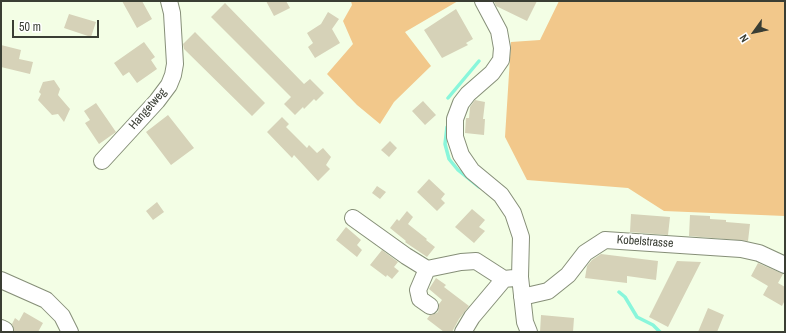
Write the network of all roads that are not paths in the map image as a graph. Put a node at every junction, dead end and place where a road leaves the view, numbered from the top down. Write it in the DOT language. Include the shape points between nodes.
graph roads {
  1 [pos="169,1"];
  2 [pos="483,1"];
  3 [pos="102,161"];
  4 [pos="353,218"];
  5 [pos="785,265"];
  6 [pos="428,269"];
  7 [pos="512,278"];
  8 [pos="1,280"];
  9 [pos="522,297"];
  10 [pos="430,306"];
  11 [pos="70,332"];
  12 [pos="463,332"];
  13 [pos="529,332"];
  1 -- 3 [label="street, Hangetweg" via="175,64 169,85"];
  2 -- 7 [label="street" via="499,32 501,60 492,73 460,103 455,119 455,137 461,155 472,171 501,195 513,213 521,237"];
  4 -- 6 [label="street"];
  5 -- 9 [label="street, Kobelstrasse" via="760,253 741,249 605,240 585,252 568,275 548,291"];
  6 -- 7 [label="street" via="476,261"];
  6 -- 10 [label="street" via="418,290 420,299"];
  7 -- 9 [label="street"];
  7 -- 12 [label="street" via="472,317"];
  8 -- 11 [label="street" via="46,300 62,316"];
  9 -- 13 [label="street"];
}
